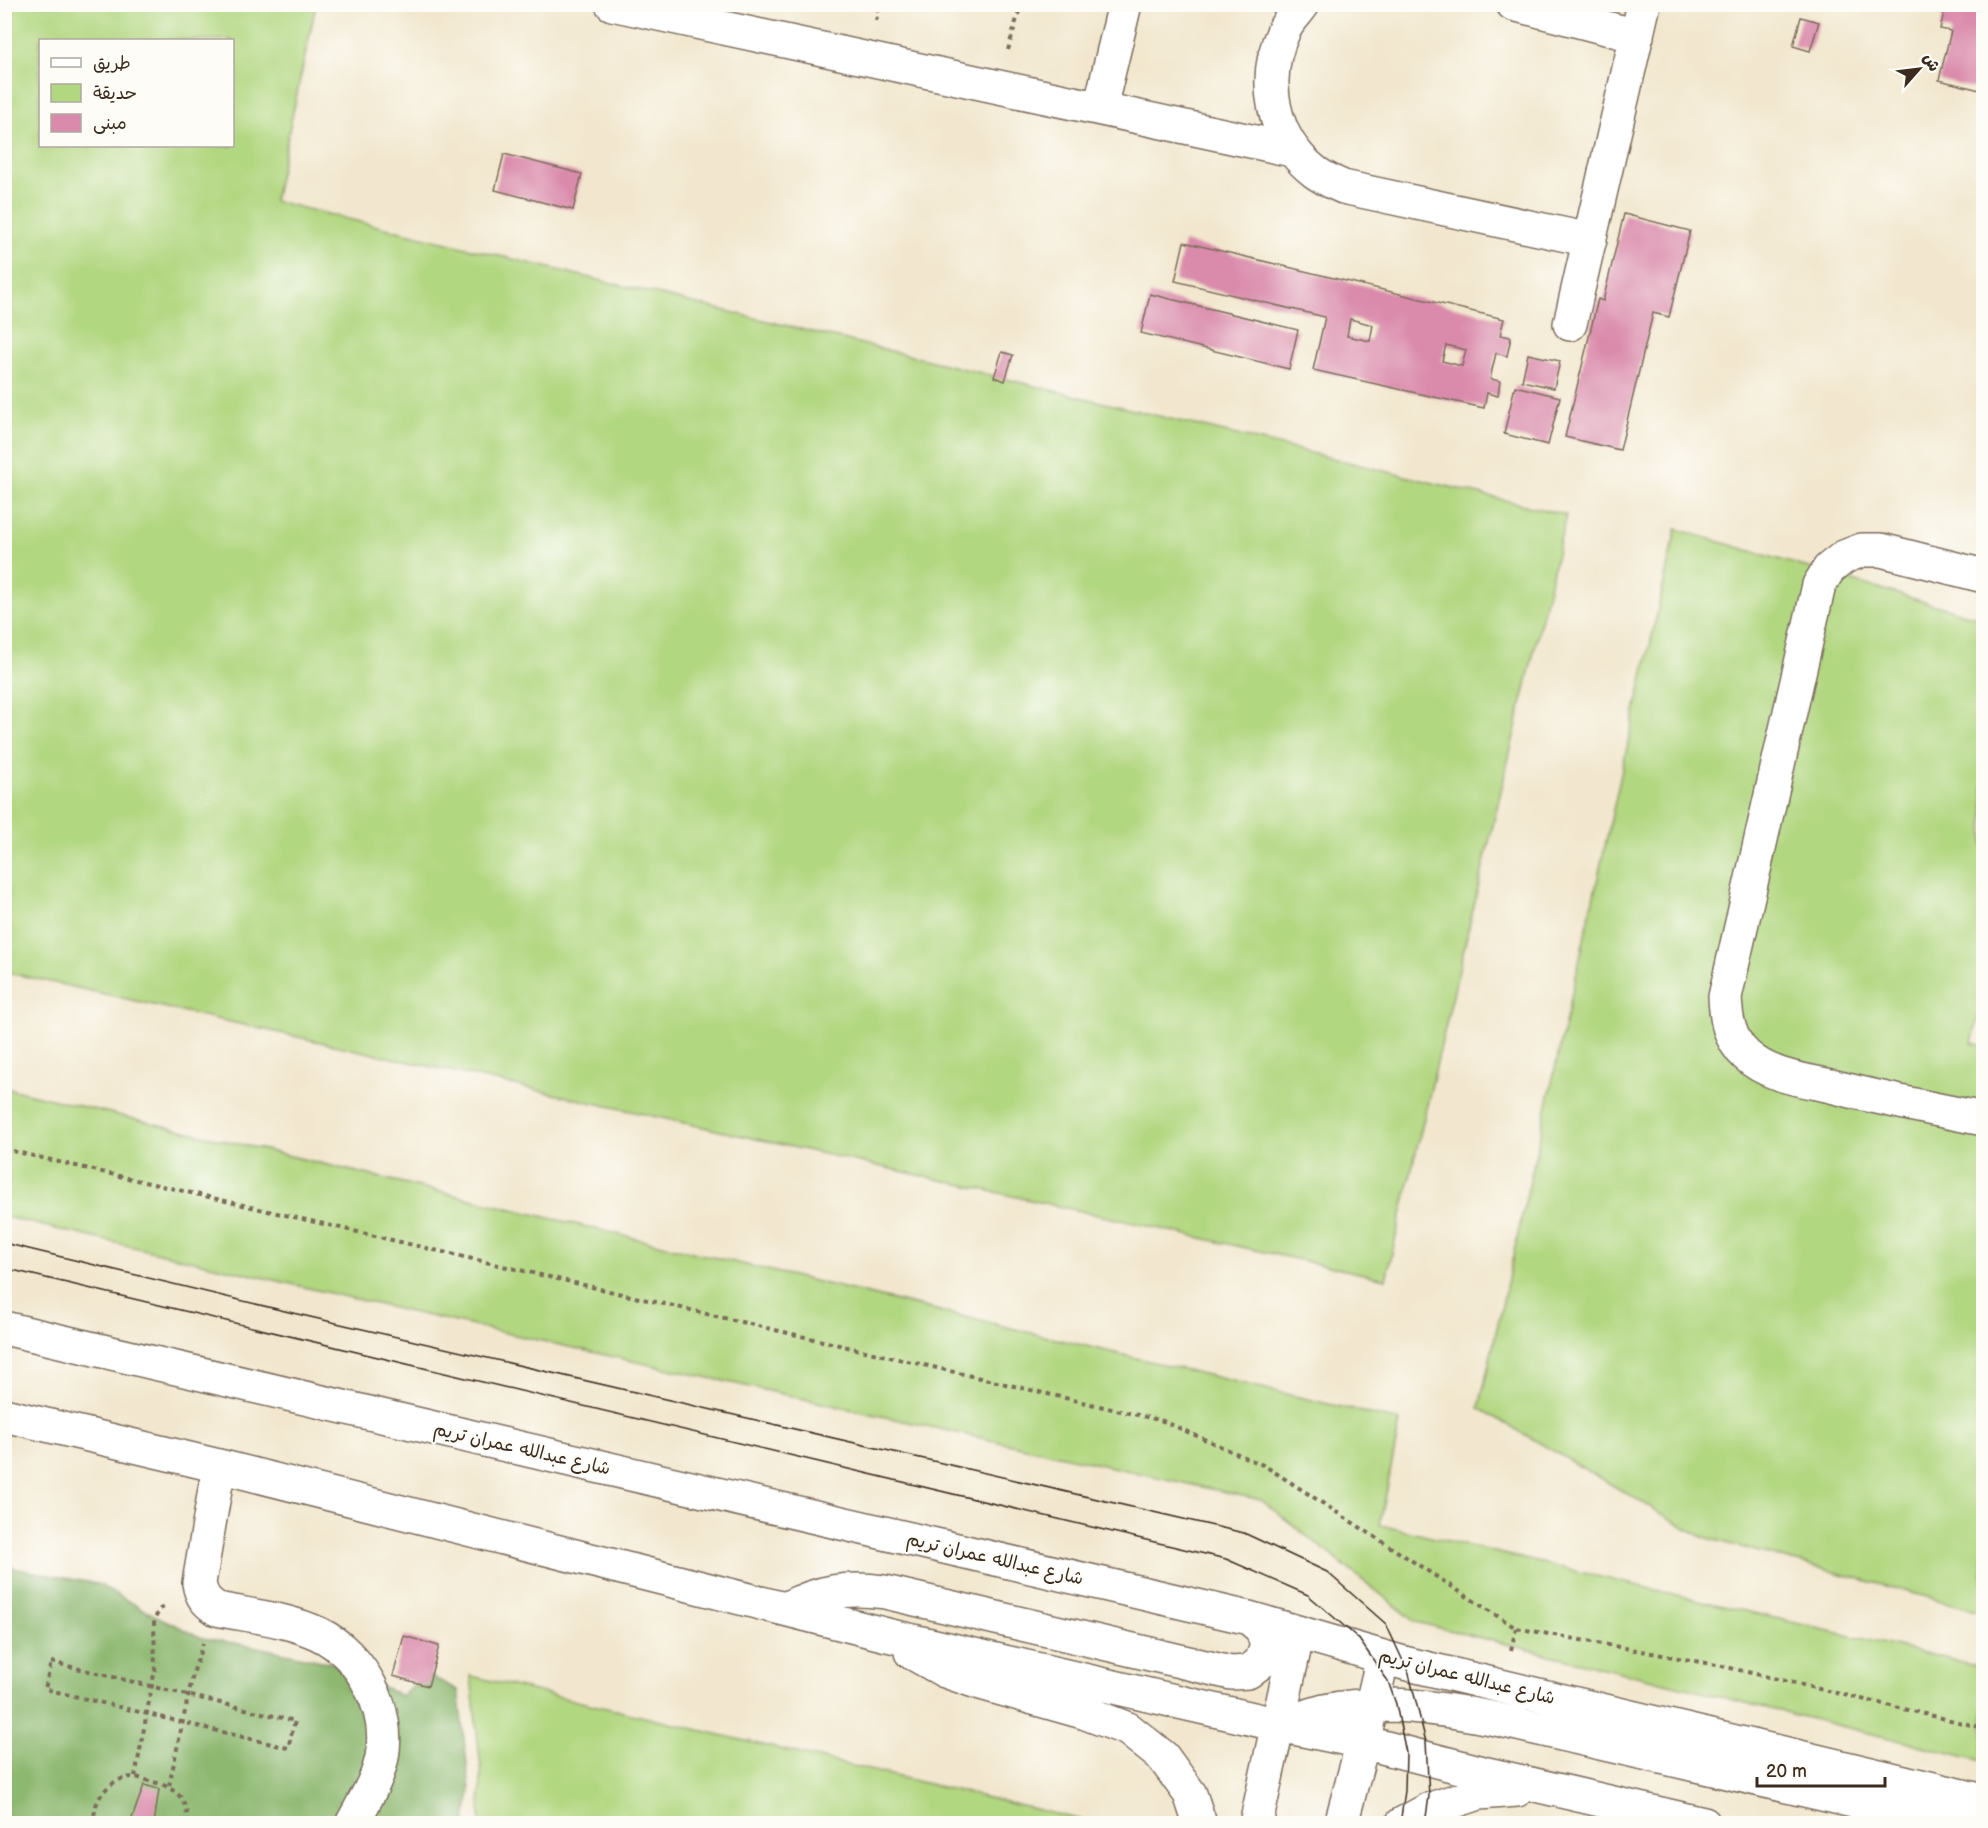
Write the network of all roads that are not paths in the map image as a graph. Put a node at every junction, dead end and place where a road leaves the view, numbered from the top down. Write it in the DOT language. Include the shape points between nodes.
graph roads {
  1 [pos="612,4"];
  2 [pos="1125,4"];
  3 [pos="1303,4"];
  4 [pos="1513,4"];
  5 [pos="1644,4"];
  6 [pos="1637,36"];
  7 [pos="1100,108"];
  8 [pos="1292,150"];
  9 [pos="1590,240"];
  10 [pos="1570,324"];
  11 [pos="1983,576"];
  12 [pos="1983,1119"];
  13 [pos="4,1328"];
  14 [pos="4,1415"];
  15 [pos="219,1467"];
  16 [pos="785,1609"];
  17 [pos="1249,1618"];
  18 [pos="1298,1632"];
  19 [pos="887,1635"];
  20 [pos="1383,1657"];
  21 [pos="1372,1705"];
  22 [pos="1279,1725"];
  23 [pos="1363,1742"];
  24 [pos="1554,1788"];
  25 [pos="1982,1801"];
  26 [pos="352,1824"];
  27 [pos="1200,1824"];
  28 [pos="1256,1824"];
  29 [pos="1341,1824"];
  30 [pos="1402,1824"];
  31 [pos="1704,1824"];
  1 -- 7 [label="street"];
  2 -- 7 [label="street"];
  3 -- 8 [label="street" via="1285,28 1273,58 1271,90 1277,122"];
  4 -- 6 [label="street"];
  5 -- 6 [label="street"];
  6 -- 9 [label="street"];
  7 -- 8 [label="street"];
  8 -- 9 [label="street" via="1316,172 1343,188"];
  9 -- 10 [label="street"];
  11 -- 12 [label="street" via="1881,550 1862,550 1829,569 1819,585 1725,997 1726,1018 1733,1038 1763,1068 1900,1103"];
  13 -- 17 [label="street, شارع عبدالله عمران تريم"];
  14 -- 15 [label="street"];
  15 -- 16 [label="street"];
  15 -- 26 [label="street" via="199,1583 209,1601 321,1635 345,1652 376,1699 383,1728 382,1757"];
  16 -- 17 [label="street" via="808,1597 834,1591 885,1592 1232,1673 1248,1672 1261,1662 1267,1646 1262,1629"];
  16 -- 19 [label="street"];
  17 -- 18 [label="street, شارع عبدالله عمران تريم"];
  18 -- 20 [label="street, شارع عبدالله عمران تريم"];
  18 -- 22 [label="street"];
  19 -- 22 [label="street"];
  19 -- 27 [label="street" via="945,1671 1128,1729 1163,1757 1190,1794"];
  20 -- 21 [label="street"];
  20 -- 25 [label="street, شارع عبدالله عمران تريم"];
  21 -- 22 [label="street" via="1325,1711"];
  21 -- 23 [label="street"];
  21 -- 25 [label="street" via="1417,1705 1496,1719 1870,1805 1944,1808"];
  22 -- 23 [label="street"];
  22 -- 28 [label="street"];
  23 -- 24 [label="street"];
  23 -- 29 [label="street"];
  24 -- 30 [label="street" via="1479,1793 1428,1810"];
  24 -- 31 [label="street"];
}
